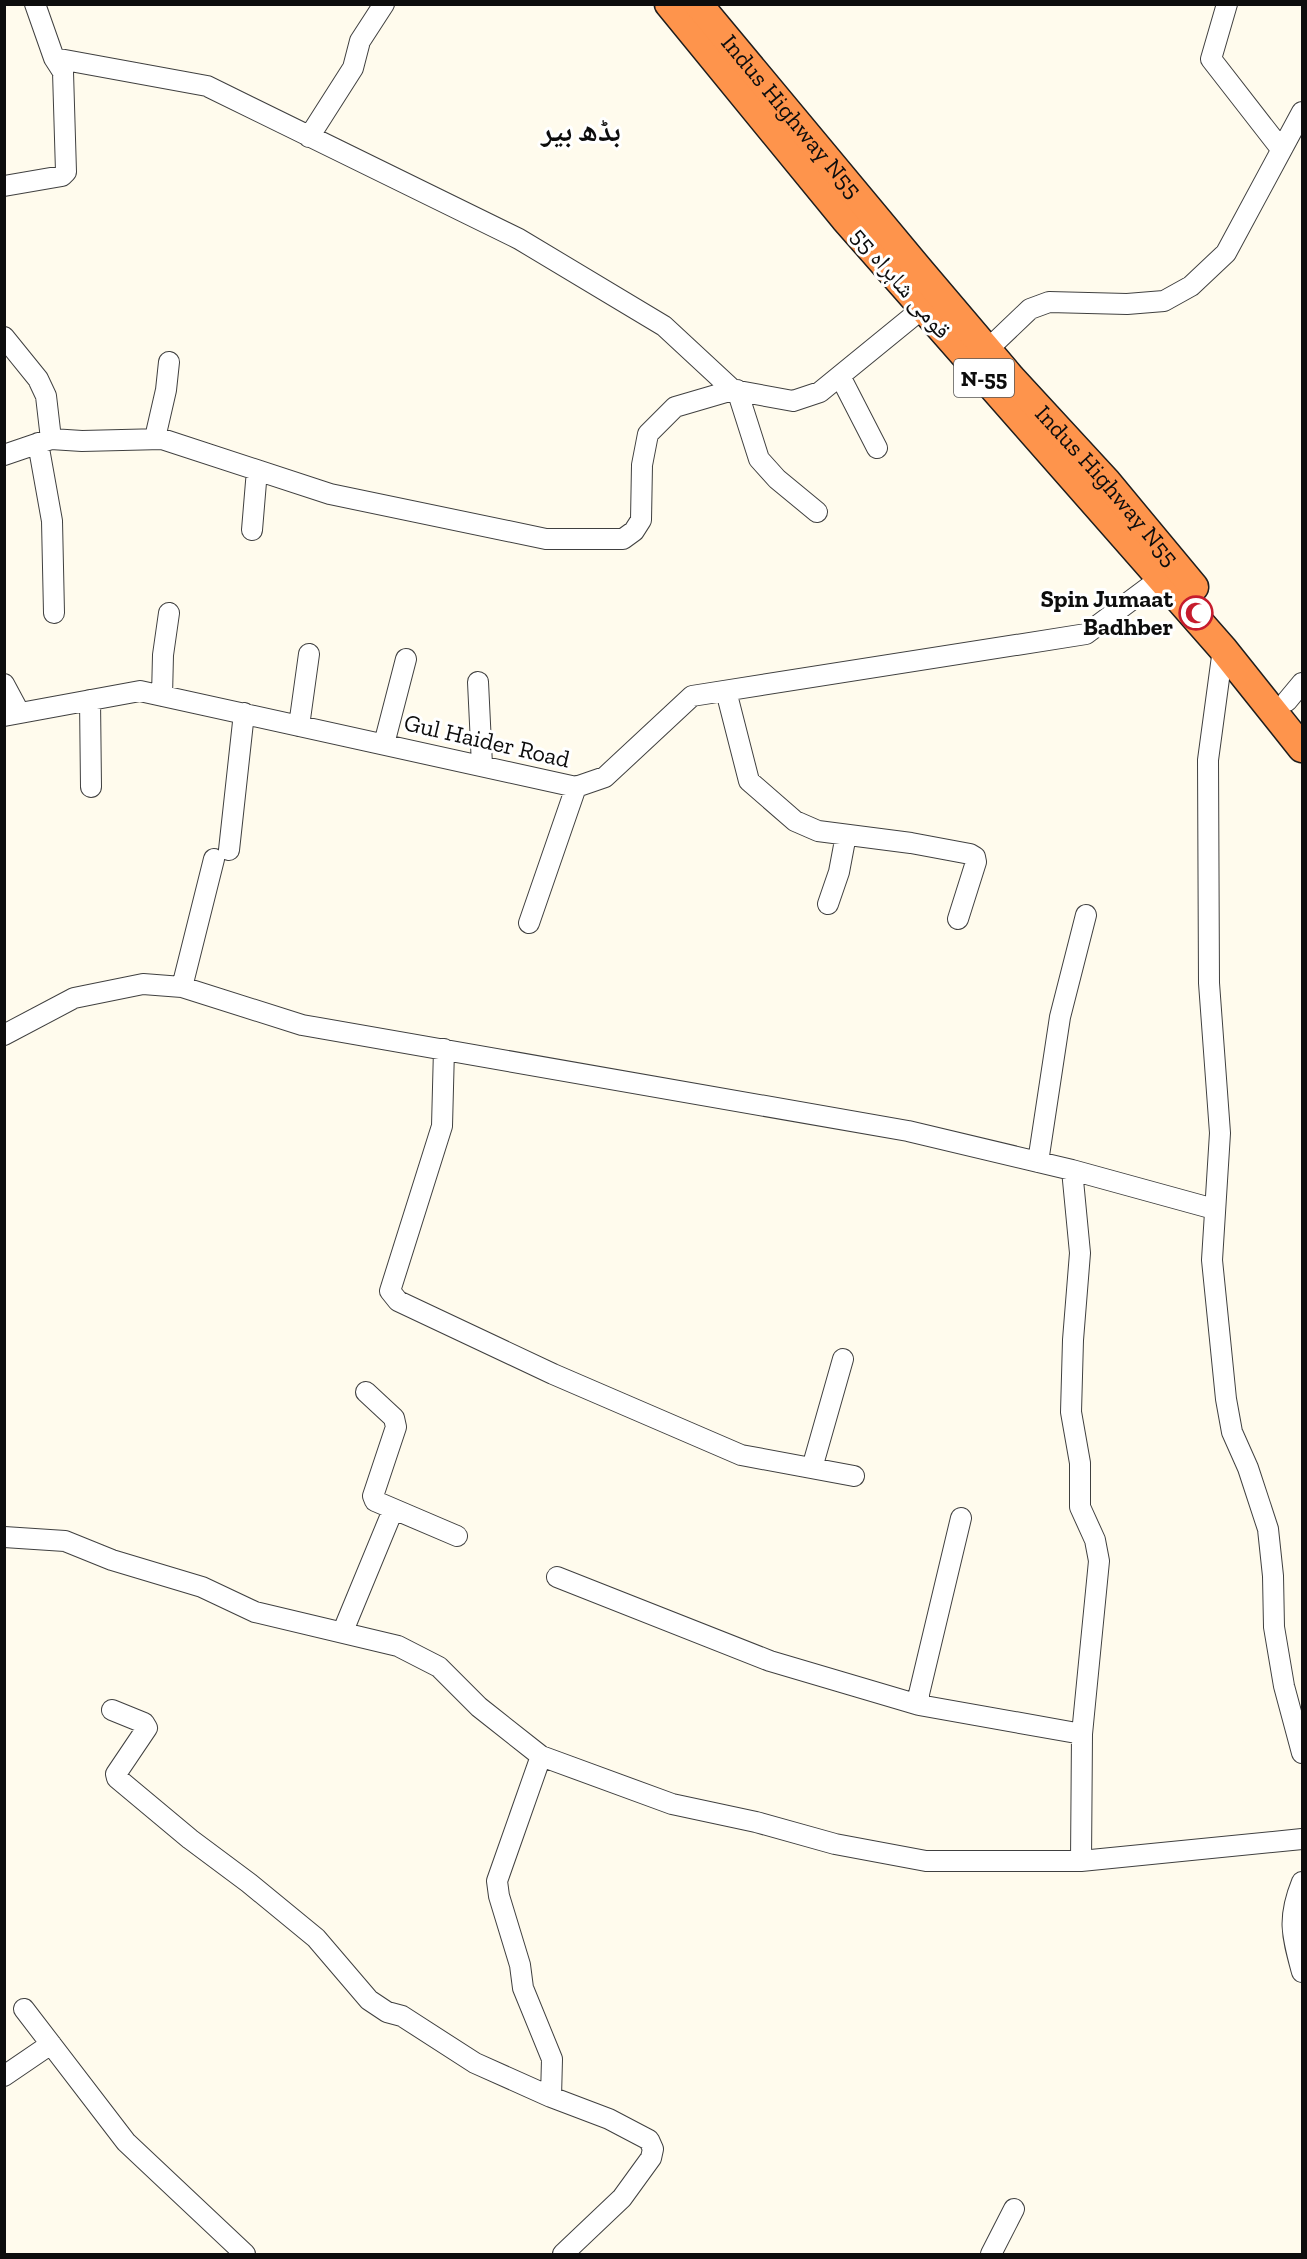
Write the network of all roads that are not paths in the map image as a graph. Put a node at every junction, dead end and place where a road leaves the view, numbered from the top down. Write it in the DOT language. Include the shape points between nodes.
graph roads {
  1 [pos="35,4"];
  2 [pos="384,4"];
  3 [pos="669,4"];
  4 [pos="698,4"];
  5 [pos="1227,4"];
  6 [pos="54,58"];
  7 [pos="1302,112"];
  8 [pos="309,137"];
  9 [pos="1290,144"];
  10 [pos="4,186"];
  11 [pos="923,308"];
  12 [pos="4,337"];
  13 [pos="987,350"];
  14 [pos="169,362"];
  15 [pos="840,376"];
  16 [pos="735,390"];
  17 [pos="155,438"];
  18 [pos="44,441"];
  19 [pos="877,448"];
  20 [pos="4,455"];
  21 [pos="257,470"];
  22 [pos="817,512"];
  23 [pos="252,530"];
  24 [pos="1161,578"];
  25 [pos="54,613"];
  26 [pos="169,613"];
  27 [pos="1223,649"];
  28 [pos="309,654"];
  29 [pos="406,659"];
  30 [pos="478,682"];
  31 [pos="4,684"];
  32 [pos="726,691"];
  33 [pos="162,696"];
  34 [pos="90,700"];
  35 [pos="1297,701"];
  36 [pos="244,713"];
  37 [pos="12,714"];
  38 [pos="299,726"];
  39 [pos="384,744"];
  40 [pos="1302,748"];
  41 [pos="482,765"];
  42 [pos="91,787"];
  43 [pos="576,787"];
  44 [pos="846,835"];
  45 [pos="828,904"];
  46 [pos="1086,915"];
  47 [pos="958,919"];
  48 [pos="529,923"];
  49 [pos="182,987"];
  50 [pos="4,1035"];
  51 [pos="444,1049"];
  52 [pos="1038,1162"];
  53 [pos="1072,1170"];
  54 [pos="1214,1209"];
  55 [pos="843,1359"];
  56 [pos="366,1392"];
  57 [pos="812,1468"];
  58 [pos="854,1476"];
  59 [pos="393,1510"];
  60 [pos="961,1518"];
  61 [pos="457,1536"];
  62 [pos="4,1537"];
  63 [pos="557,1577"];
  64 [pos="343,1631"];
  65 [pos="919,1705"];
  66 [pos="112,1710"];
  67 [pos="1082,1734"];
  68 [pos="1302,1753"];
  69 [pos="541,1756"];
  70 [pos="1302,1839"];
  71 [pos="1081,1861"];
  72 [pos="1302,1882"];
  73 [pos="1302,1972"];
  74 [pos="24,2009"];
  75 [pos="51,2044"];
  76 [pos="4,2076"];
  77 [pos="550,2097"];
  78 [pos="1014,2209"];
  79 [pos="244,2254"];
  80 [pos="563,2254"];
  81 [pos="991,2254"];
  1 -- 6 [label="street"];
  2 -- 8 [label="street" via="360,41 353,68"];
  3 -- 11 [label="highway, قومی شاہراہ 55 / N-55"];
  4 -- 13 [label="highway, Indus Highway N55 / N-55"];
  5 -- 9 [label="street" via="1211,59"];
  6 -- 8 [label="street" via="207,86"];
  6 -- 10 [label="street" via="63,72 66,172 62,176"];
  7 -- 9 [label="street"];
  8 -- 16 [label="street" via="528,245 664,326"];
  9 -- 13 [label="street" via="1226,253 1191,286 1164,300 1127,304 1049,302 1030,309"];
  11 -- 15 [label="street"];
  11 -- 24 [label="highway, قومی شاہراہ 55 / N-55"];
  12 -- 18 [label="street" via="38,379 46,396"];
  13 -- 35 [label="highway, Indus Highway N55 / N-55"];
  14 -- 17 [label="street"];
  15 -- 16 [label="street" via="820,392 793,401"];
  15 -- 19 [label="street"];
  16 -- 21 [label="street" via="675,407 648,434 642,465 641,520 623,539 546,539 330,494"];
  16 -- 22 [label="street" via="759,459"];
  17 -- 18 [label="street"];
  17 -- 21 [label="street"];
  18 -- 20 [label="street"];
  18 -- 25 [label="street" via="52,521"];
  21 -- 23 [label="street"];
  24 -- 27 [label="highway, قومی شاہراہ 55 / N-55"];
  24 -- 32 [label="street, Gul Haider Road" via="1086,634"];
  26 -- 33 [label="street"];
  27 -- 40 [label="highway, قومی شاہراہ 55 / N-55"];
  27 -- 54 [label="street" via="1208,760 1209,983 1220,1133"];
  28 -- 38 [label="street"];
  29 -- 39 [label="street"];
  30 -- 41 [label="street"];
  31 -- 37 [label="street"];
  32 -- 43 [label="street, Gul Haider Road" via="692,696 605,777"];
  32 -- 44 [label="street" via="749,780 795,821 818,831"];
  33 -- 34 [label="street, Gul Haider Road" via="140,691"];
  33 -- 36 [label="street, Gul Haider Road"];
  34 -- 37 [label="street, Gul Haider Road"];
  34 -- 42 [label="street"];
  36 -- 38 [label="street, Gul Haider Road"];
  36 -- 49 [label="street" via="222,854"];
  38 -- 39 [label="street, Gul Haider Road"];
  39 -- 41 [label="street, Gul Haider Road"];
  41 -- 43 [label="street, Gul Haider Road"];
  43 -- 48 [label="street"];
  44 -- 45 [label="street"];
  44 -- 47 [label="street" via="911,843 975,857"];
  46 -- 52 [label="street" via="1060,1017"];
  49 -- 50 [label="street" via="143,984 74,998"];
  49 -- 51 [label="street" via="302,1025"];
  51 -- 52 [label="street" via="908,1131"];
  51 -- 57 [label="street" via="442,1126 390,1292 398,1301 553,1374 741,1455"];
  52 -- 53 [label="street"];
  53 -- 54 [label="street"];
  53 -- 67 [label="street" via="1080,1253 1071,1412 1080,1463 1080,1507 1095,1540 1099,1561"];
  54 -- 68 [label="street" via="1212,1260 1226,1399 1232,1432 1268,1529 1274,1627 1284,1686"];
  55 -- 57 [label="street"];
  56 -- 59 [label="street" via="394,1418 396,1426 373,1496"];
  57 -- 58 [label="street"];
  59 -- 61 [label="street"];
  59 -- 64 [label="street"];
  60 -- 65 [label="street"];
  62 -- 64 [label="street" via="64,1541 202,1587 255,1612"];
  63 -- 65 [label="street" via="770,1661"];
  64 -- 69 [label="street" via="398,1646 439,1667 478,1707"];
  65 -- 67 [label="street"];
  66 -- 77 [label="street" via="144,1722 147,1728 117,1778 316,1938 369,2000 402,2016 475,2063"];
  67 -- 71 [label="street"];
  69 -- 71 [label="street" via="672,1804 836,1844 926,1861"];
  69 -- 77 [label="street" via="497,1881 523,1988 552,2059"];
  70 -- 71 [label="street"];
  72 -- 73 [label="street" via="1293,1907 1292,1936"];
  74 -- 75 [label="street"];
  75 -- 76 [label="street"];
  75 -- 79 [label="street" via="126,2142"];
  77 -- 80 [label="street" via="609,2119 649,2140 653,2149 651,2158 622,2198"];
  78 -- 81 [label="street"];
}
